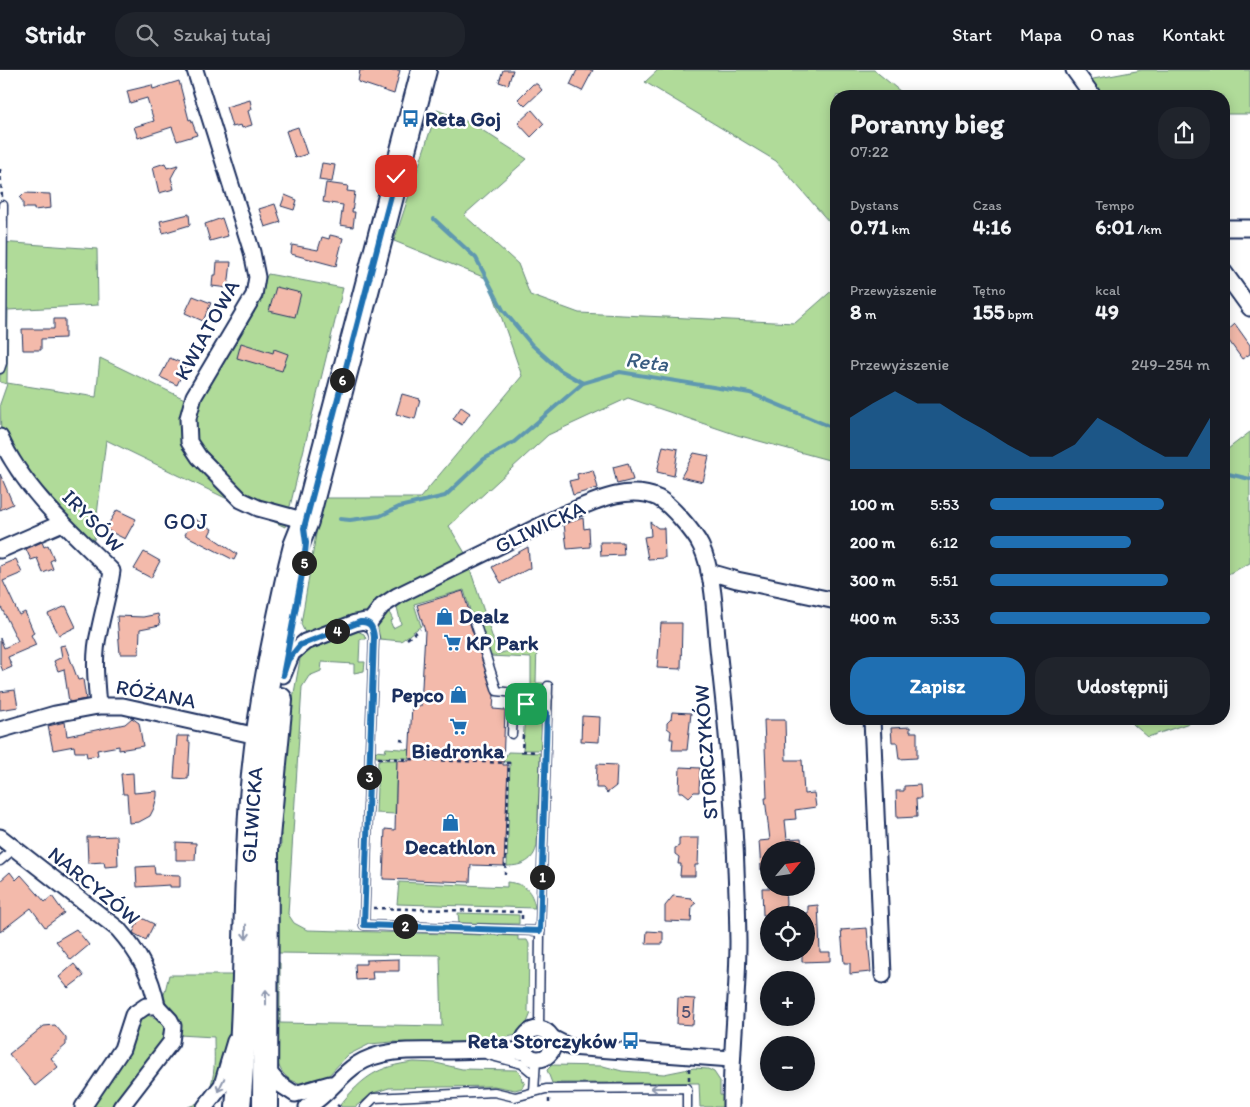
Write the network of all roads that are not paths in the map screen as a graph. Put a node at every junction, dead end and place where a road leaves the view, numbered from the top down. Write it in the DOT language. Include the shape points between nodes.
graph roads {
  1 [pos="195,70"];
  2 [pos="424,70"];
  3 [pos="1074,70"];
  4 [pos="1089,90"];
  5 [pos="3,206"];
  6 [pos="1230,228"];
  7 [pos="1250,228"];
  8 [pos="1230,280"];
  9 [pos="1250,308"];
  10 [pos="0,369"];
  11 [pos="0,437"];
  12 [pos="62,523"];
  13 [pos="305,525"];
  14 [pos="0,550"];
  15 [pos="709,572"];
  16 [pos="830,600"];
  17 [pos="474,619"];
  18 [pos="368,623"];
  19 [pos="283,675"];
  20 [pos="548,686"];
  21 [pos="514,693"];
  22 [pos="548,696"];
  23 [pos="98,706"];
  24 [pos="872,725"];
  25 [pos="0,730"];
  26 [pos="512,734"];
  27 [pos="266,738"];
  28 [pos="0,837"];
  29 [pos="14,849"];
  30 [pos="0,861"];
  31 [pos="540,931"];
  32 [pos="883,974"];
  33 [pos="157,1006"];
  34 [pos="244,1011"];
  35 [pos="539,1028"];
  36 [pos="551,1045"];
  37 [pos="475,1050"];
  38 [pos="529,1050"];
  39 [pos="731,1059"];
  40 [pos="266,1069"];
  41 [pos="534,1074"];
  42 [pos="338,1080"];
  43 [pos="534,1092"];
  44 [pos="334,1106"];
  45 [pos="83,1107"];
  46 [pos="120,1107"];
  47 [pos="205,1107"];
  48 [pos="238,1107"];
  49 [pos="265,1107"];
  50 [pos="307,1107"];
  51 [pos="365,1107"];
  52 [pos="687,1107"];
  53 [pos="730,1107"];
  1 -- 13 [label="street, KWIATOWA" via="257,277 254,295 194,396 188,418 189,442 199,457 241,500"];
  2 -- 13 [label="main road, GLIWICKA"];
  3 -- 4 [label="street"];
  5 -- 10 [label="lane"];
  6 -- 7 [label="street"];
  8 -- 9 [label="street"];
  11 -- 12 [label="street, IRYSÓW" via="8,454"];
  12 -- 14 [label="street"];
  12 -- 23 [label="street, IRYSÓW" via="112,571 98,633 95,670"];
  13 -- 19 [label="main road, GLIWICKA" via="304,564"];
  13 -- 27 [label="main road, GLIWICKA" via="285,590"];
  15 -- 16 [label="street"];
  15 -- 18 [label="street, GLIWICKA" via="701,546 690,528 660,499 638,492 624,494 564,514 397,596 382,606"];
  15 -- 39 [label="street, STORCZYKÓW" via="725,706 735,861 738,941"];
  17 -- 21 [label="lane" via="497,691"];
  18 -- 19 [label="street, GLIWICKA" via="355,623 305,642 292,653"];
  18 -- 31 [label="lane" via="374,637 364,925"];
  19 -- 27 [label="main road, GLIWICKA"];
  20 -- 22 [label="lane"];
  21 -- 22 [label="lane"];
  21 -- 26 [label="lane"];
  22 -- 31 [label="lane"];
  23 -- 25 [label="street, RÓŻANA"];
  23 -- 27 [label="street, RÓŻANA" via="147,710"];
  24 -- 32 [label="street"];
  27 -- 34 [label="main road, GLIWICKA, one-way" via="246,897"];
  40 -- 27 [label="main road, GLIWICKA, one-way"];
  28 -- 29 [label="street, NARCYZÓW"];
  29 -- 30 [label="lane"];
  29 -- 33 [label="street, NARCYZÓW" via="131,943 148,972"];
  31 -- 35 [label="lane"];
  33 -- 45 [label="street" via="146,1006 133,1015 122,1049"];
  33 -- 46 [label="street, NARCYZÓW" via="170,1020 171,1042"];
  34 -- 47 [label="street, one-way" via="222,1085"];
  34 -- 48 [label="main road, GLIWICKA"];
  35 -- 36 [label="street" via="548,1032"];
  35 -- 38 [label="street" via="529,1031"];
  36 -- 38 [label="street" via="546,1056"];
  36 -- 39 [label="street"];
  37 -- 38 [label="street"];
  37 -- 41 [label="lane" via="522,1064"];
  37 -- 42 [label="street" via="390,1052 367,1059"];
  38 -- 41 [label="lane"];
  39 -- 53 [label="street, STORCZYKÓW"];
  40 -- 42 [label="street" via="278,1083 295,1094"];
  40 -- 49 [label="main road, GLIWICKA"];
  41 -- 43 [label="lane"];
  42 -- 44 [label="street"];
  42 -- 50 [label="street"];
  43 -- 51 [label="lane" via="515,1097 494,1092 374,1098"];
  52 -- 43 [label="lane, one-way" via="687,1088"];
}
